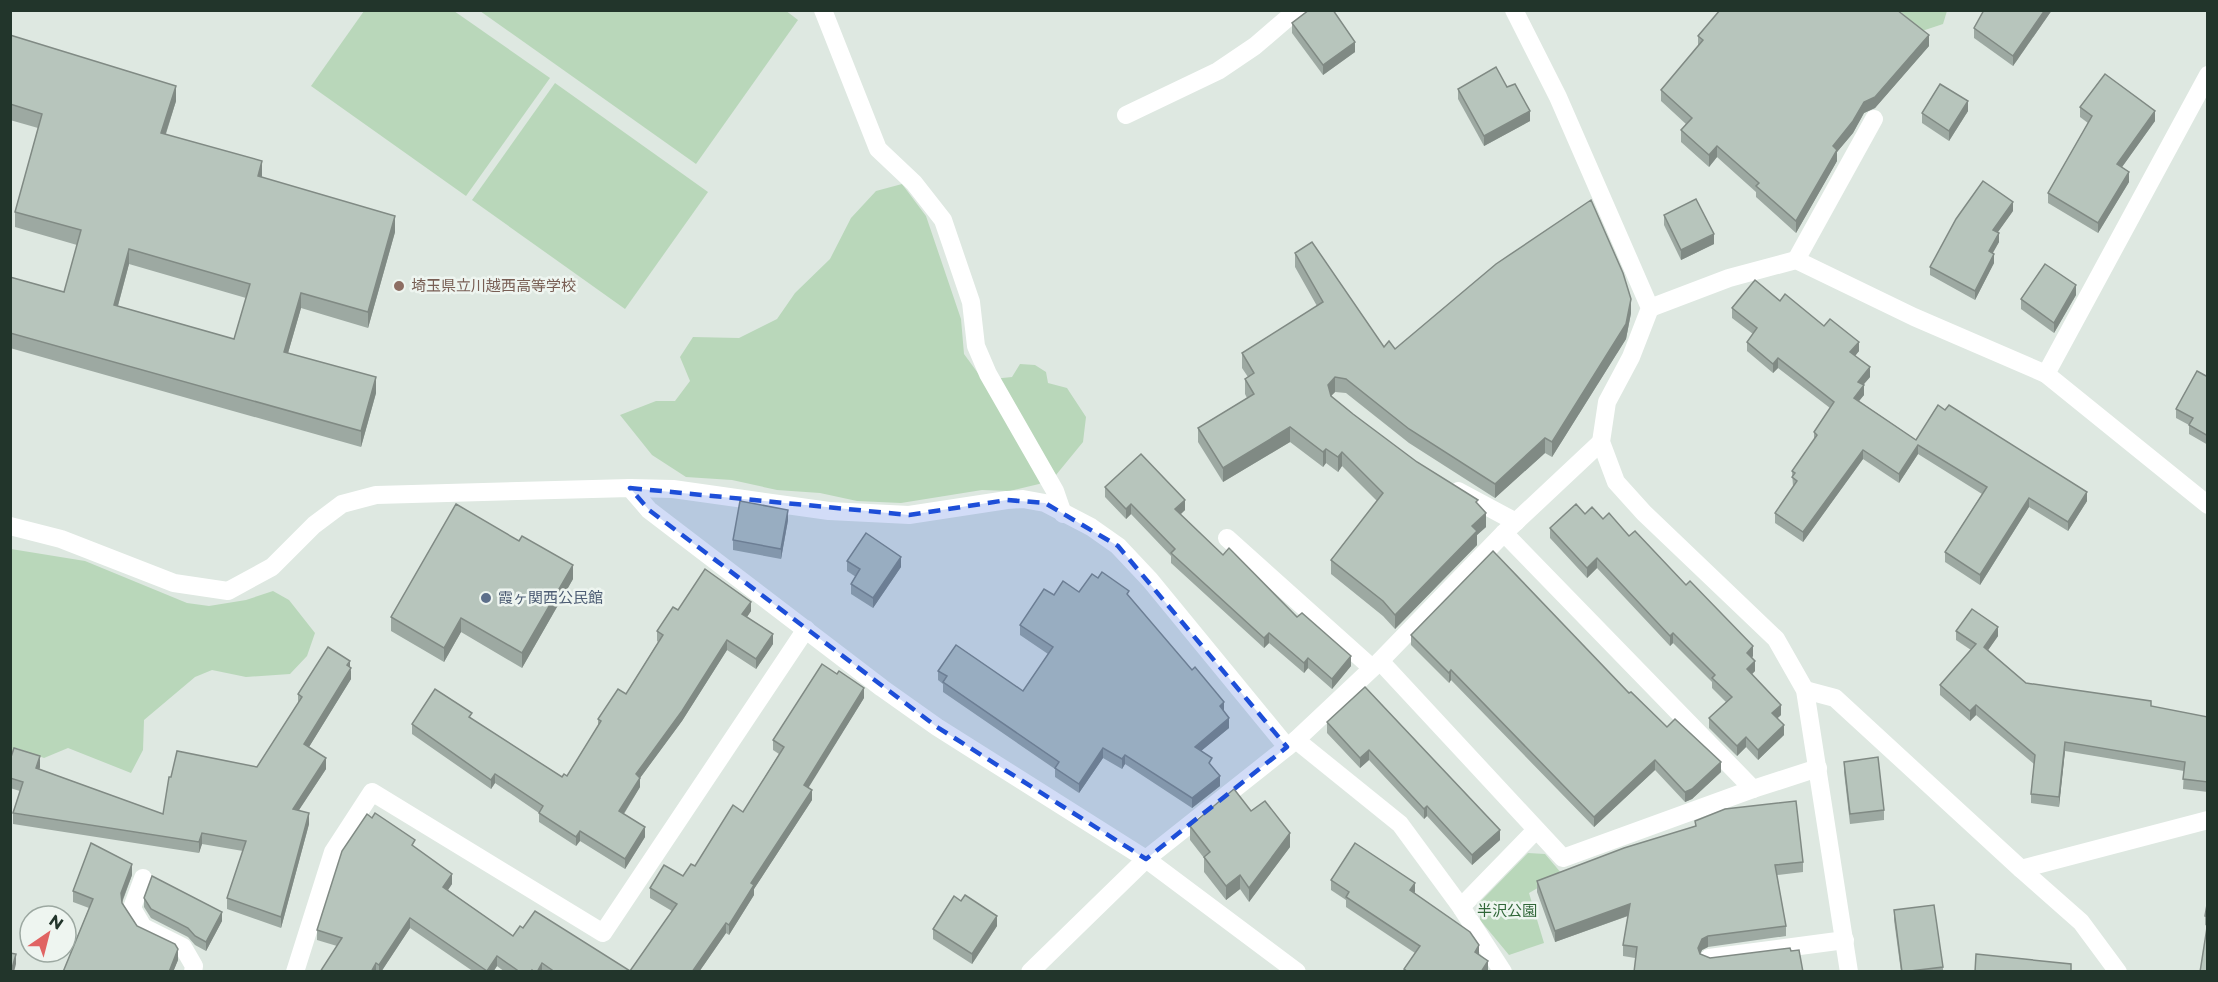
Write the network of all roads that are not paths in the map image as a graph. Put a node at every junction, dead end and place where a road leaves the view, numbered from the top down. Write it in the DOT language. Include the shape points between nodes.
graph roads {
  1 [pos="823,10"];
  2 [pos="1297,10"];
  3 [pos="1514,10"];
  4 [pos="2208,75"];
  5 [pos="1126,115"];
  6 [pos="1874,119"];
  7 [pos="1796,260"];
  8 [pos="1650,308"];
  9 [pos="2046,374"];
  10 [pos="1601,442"];
  11 [pos="1445,483"];
  12 [pos="630,488"];
  13 [pos="2208,506"];
  14 [pos="1063,514"];
  15 [pos="10,526"];
  16 [pos="1510,527"];
  17 [pos="1227,538"];
  18 [pos="806,629"];
  19 [pos="1376,664"];
  20 [pos="1805,690"];
  21 [pos="1292,744"];
  22 [pos="1818,768"];
  23 [pos="1753,789"];
  24 [pos="2208,820"];
  25 [pos="1535,831"];
  26 [pos="1146,860"];
  27 [pos="2021,869"];
  28 [pos="143,878"];
  29 [pos="1461,907"];
  30 [pos="1845,940"];
  31 [pos="1709,958"];
  32 [pos="193,972"];
  33 [pos="295,972"];
  34 [pos="1030,972"];
  35 [pos="1297,972"];
  36 [pos="1503,972"];
  37 [pos="1849,972"];
  38 [pos="2118,972"];
  1 -- 14 [label="street" via="878,149 914,183 943,220 971,302 976,346 1055,491"];
  2 -- 5 [label="street" via="1218,71"];
  3 -- 8 [label="street" via="1558,98"];
  4 -- 9 [label="street"];
  6 -- 7 [label="street"];
  7 -- 8 [label="street" via="1729,278"];
  7 -- 9 [label="street"];
  8 -- 10 [label="street" via="1631,357 1606,402"];
  9 -- 13 [label="street"];
  10 -- 16 [label="street"];
  10 -- 20 [label="street" via="1616,482 1776,639"];
  11 -- 16 [label="street"];
  12 -- 14 [label="street" via="673,489 829,511 909,515 1023,499 1045,503"];
  12 -- 15 [label="street" via="376,495 342,504 314,525 272,567 228,591 174,583 61,539"];
  12 -- 18 [label="street" via="649,510"];
  14 -- 21 [label="street" via="1118,546"];
  16 -- 19 [label="street"];
  16 -- 23 [label="street"];
  17 -- 19 [label="street"];
  18 -- 26 [label="street" via="937,727"];
  18 -- 33 [label="street" via="603,933 372,792 333,852"];
  19 -- 21 [label="street"];
  19 -- 25 [label="street"];
  20 -- 22 [label="street"];
  20 -- 27 [label="street" via="1835,698"];
  21 -- 26 [label="street"];
  21 -- 29 [label="street" via="1400,825"];
  22 -- 23 [label="street"];
  22 -- 30 [label="street"];
  23 -- 25 [label="street" via="1563,858"];
  24 -- 27 [label="street"];
  25 -- 29 [label="street"];
  26 -- 34 [label="street"];
  26 -- 35 [label="street"];
  27 -- 38 [label="street" via="2080,922"];
  28 -- 32 [label="street" via="132,908 143,927 183,948 194,966"];
  29 -- 36 [label="street"];
  30 -- 31 [label="street"];
  30 -- 37 [label="street"];
}
